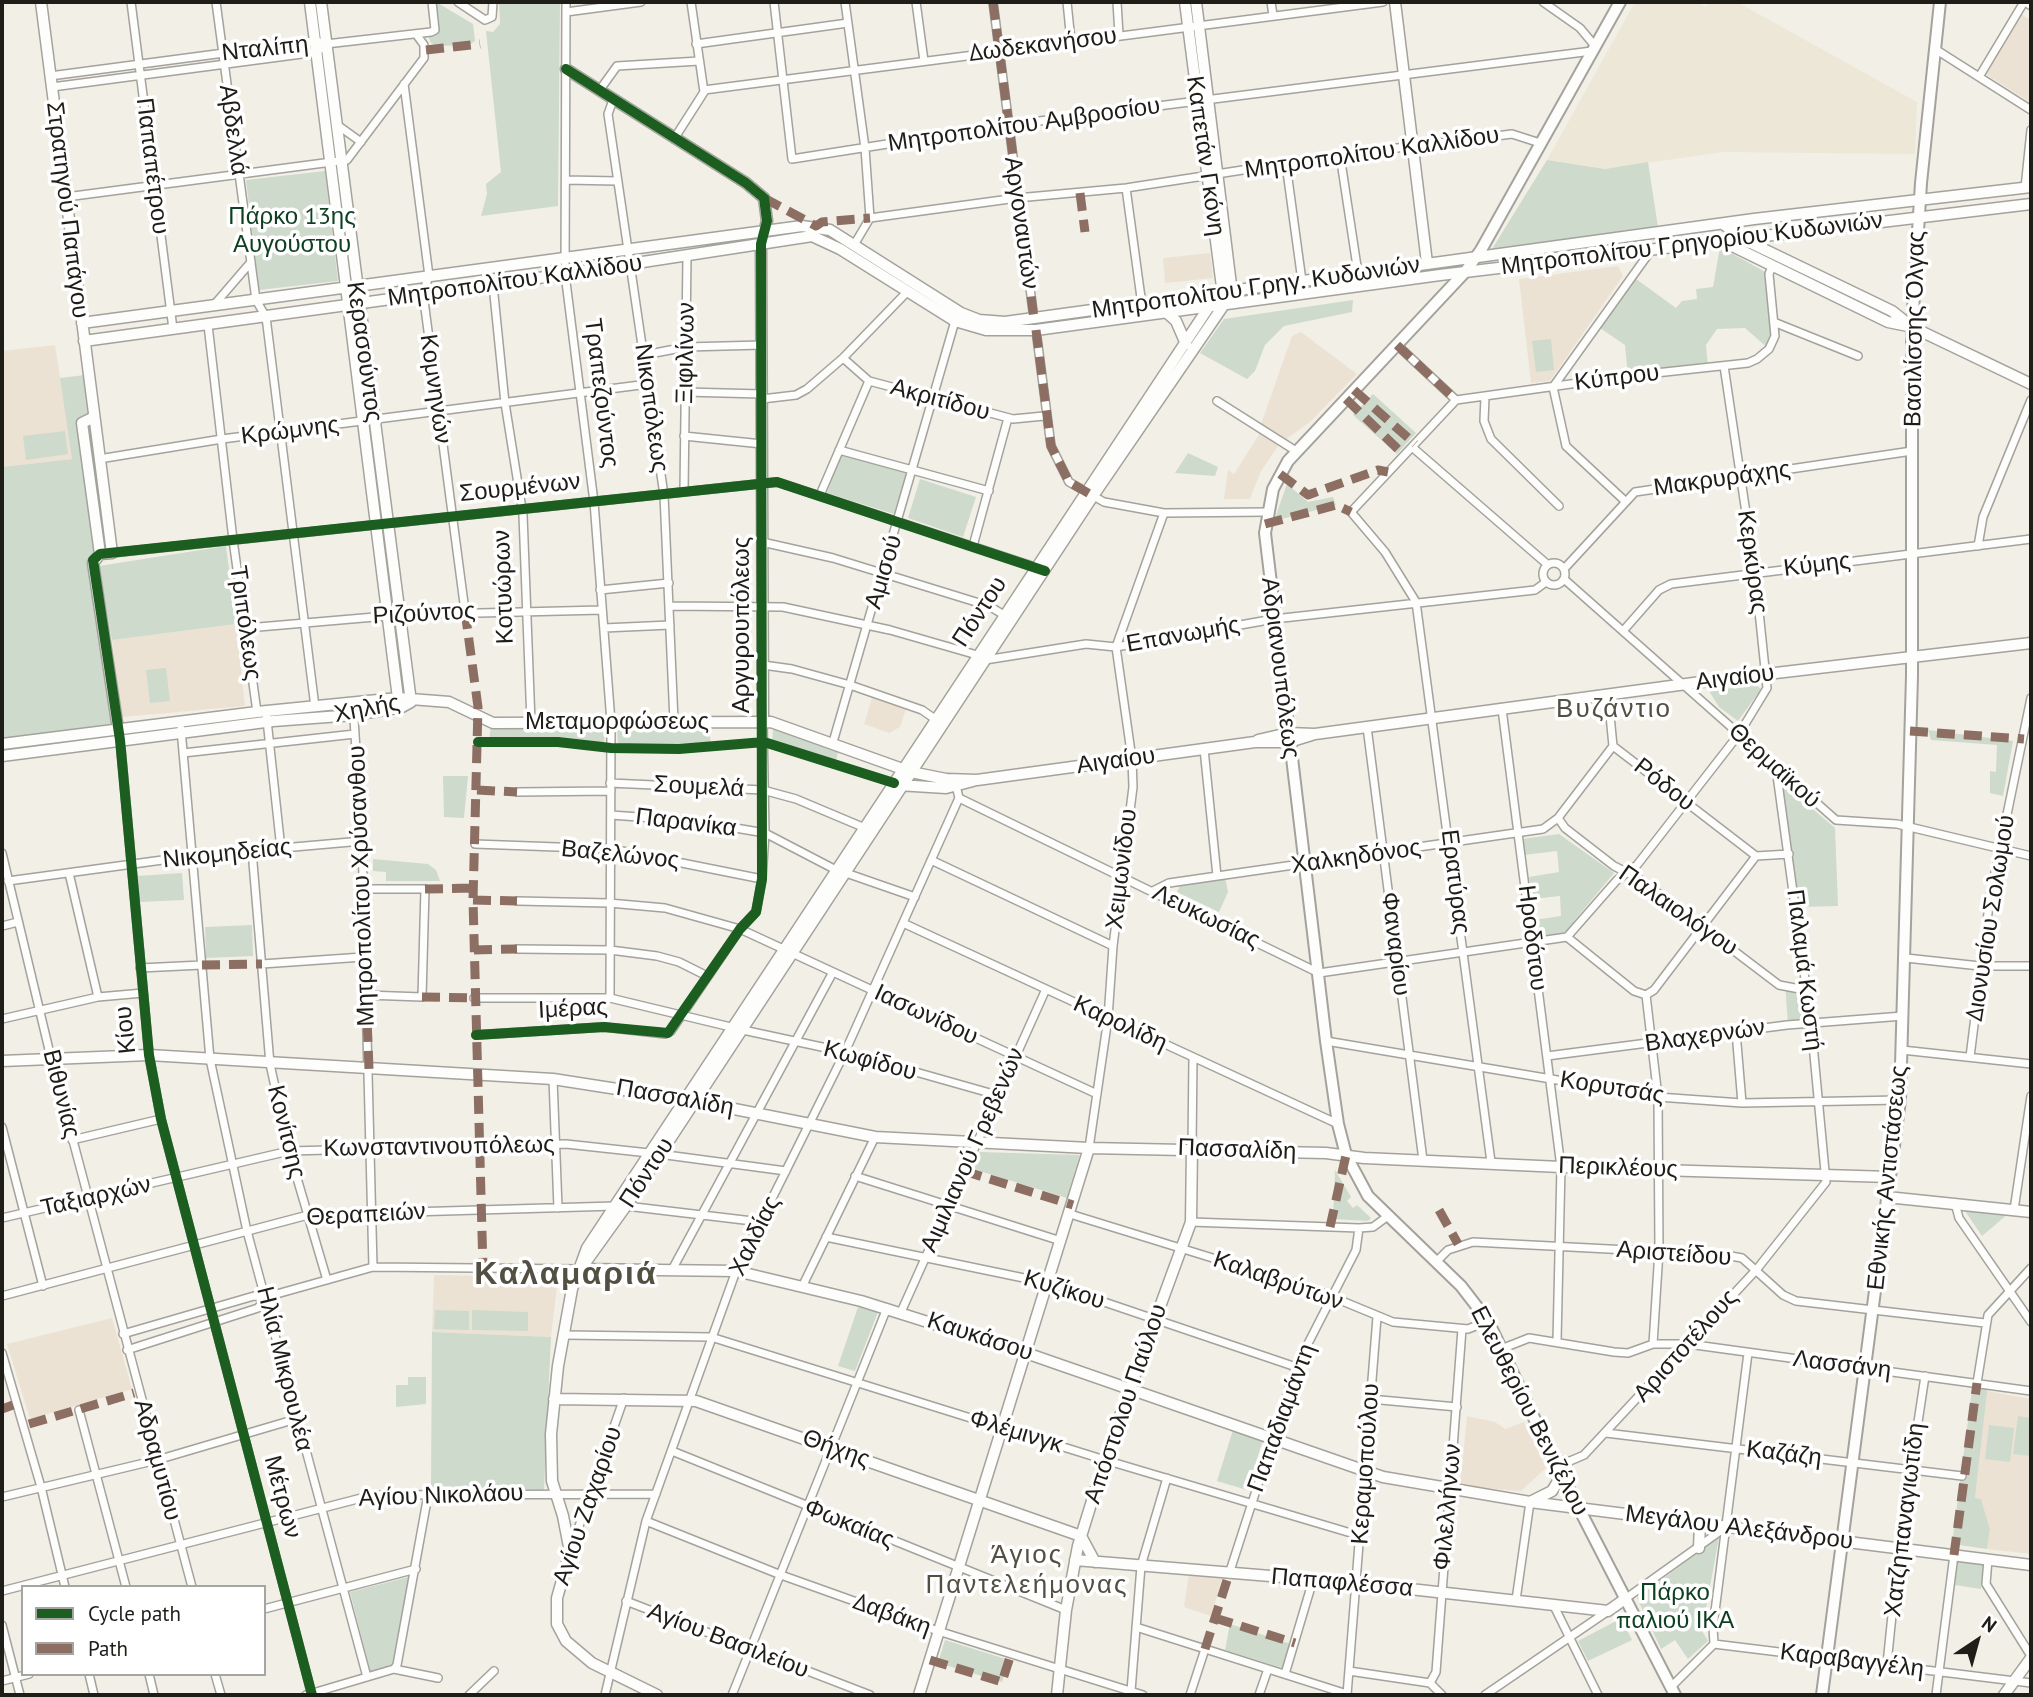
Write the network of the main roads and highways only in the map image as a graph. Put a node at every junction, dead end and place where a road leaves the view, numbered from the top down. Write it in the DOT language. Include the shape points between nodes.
graph roads {
  1 [pos="41,2"];
  2 [pos="310,2"];
  3 [pos="321,2"];
  4 [pos="1185,2"];
  5 [pos="1196,2"];
  6 [pos="1395,2"];
  7 [pos="1620,2"];
  8 [pos="1940,2"];
  9 [pos="1193,25"];
  10 [pos="566,69"];
  11 [pos="335,162"];
  12 [pos="1212,175"];
  13 [pos="2028,188"];
  14 [pos="1920,199"];
  15 [pos="2031,204"];
  16 [pos="1918,216"];
  17 [pos="1723,223"];
  18 [pos="763,232"];
  19 [pos="1744,238"];
  20 [pos="1721,241"];
  21 [pos="761,244"];
  22 [pos="1477,256"];
  23 [pos="1427,263"];
  24 [pos="1465,272"];
  25 [pos="350,287"];
  26 [pos="1232,293"];
  27 [pos="1218,295"];
  28 [pos="358,304"];
  29 [pos="1223,305"];
  30 [pos="347,306"];
  31 [pos="1210,306"];
  32 [pos="1166,312"];
  33 [pos="82,323"];
  34 [pos="1035,324"];
  35 [pos="1912,327"];
  36 [pos="84,341"];
  37 [pos="1186,344"];
  38 [pos="2031,384"];
  39 [pos="94,417"];
  40 [pos="369,421"];
  41 [pos="1089,495"];
  42 [pos="381,524"];
  43 [pos="100,554"];
  44 [pos="1040,569"];
  45 [pos="2031,643"];
  46 [pos="1912,657"];
  47 [pos="981,658"];
  48 [pos="398,698"];
  49 [pos="411,702"];
  50 [pos="763,722"];
  51 [pos="118,729"];
  52 [pos="1289,737"];
  53 [pos="2,744"];
  54 [pos="2,756"];
  55 [pos="907,770"];
  56 [pos="898,785"];
  57 [pos="956,788"];
  58 [pos="841,872"];
  59 [pos="2,1061"];
  60 [pos="689,1100"];
  61 [pos="1089,1148"];
  62 [pos="1192,1148"];
  63 [pos="1346,1155"];
  64 [pos="1890,1177"];
  65 [pos="1887,1197"];
  66 [pos="2031,1212"];
  67 [pos="580,1269"];
  68 [pos="1026,1353"];
  69 [pos="1131,1389"];
  70 [pos="554,1399"];
  71 [pos="1560,1471"];
  72 [pos="1365,1472"];
  73 [pos="980,1501"];
  74 [pos="1530,1502"];
  75 [pos="1578,1508"];
  76 [pos="1700,1524"];
  77 [pos="1081,1536"];
  78 [pos="1843,1541"];
  79 [pos="1699,1548"];
  80 [pos="569,1552"];
  81 [pos="1075,1560"];
  82 [pos="1095,1562"];
  83 [pos="2031,1565"];
  84 [pos="1625,1599"];
  85 [pos="2031,1657"];
  86 [pos="1673,1691"];
  87 [pos="657,1695"];
  88 [pos="919,1695"];
  89 [pos="1057,1695"];
  90 [pos="1822,1695"];
  91 [pos="2004,1695"];
  1 -- 33 [label="main road, Στρατηγού Παπάγου"];
  2 -- 11 [label="main road, Κερασούντος"];
  3 -- 11 [label="main road, Κερασούντος" via="336,123"];
  4 -- 9 [label="main road, Καπετάν Γκόνη"];
  5 -- 9 [label="main road, Καπετάν Γκόνη"];
  6 -- 23 [label="main road"];
  7 -- 22 [label="main road, Αδριανουπόλεως"];
  8 -- 14 [label="main road, Βασιλίσσης Όλγας"];
  9 -- 12 [label="main road, Καπετάν Γκόνη"];
  10 -- 18 [label="main road, Αργυρουπόλεως" via="756,190 764,198"];
  11 -- 25 [label="main road, Κερασούντος"];
  12 -- 26 [label="main road, Καπετάν Γκόνη"];
  12 -- 27 [label="main road, Καπετάν Γκόνη" via="1222,287"];
  13 -- 14 [label="main road, Μητροπολίτου Γρηγορίου Κυδωνιών"];
  14 -- 16 [label="main road, Βασιλίσσης Όλγας"];
  14 -- 17 [label="main road, Μητροπολίτου Γρηγορίου Κυδωνιών"];
  15 -- 16 [label="main road, Μητροπολίτου Γρηγορίου Κυδωνιών"];
  16 -- 19 [label="main road, Μητροπολίτου Γρηγορίου Κυδωνιών"];
  16 -- 35 [label="main road, Βασιλίσσης Όλγας"];
  17 -- 19 [label="main road"];
  17 -- 22 [label="main road, Μητροπολίτου Γρηγορίου Κυδωνιών"];
  18 -- 21 [label="main road, Αργυρουπόλεως"];
  18 -- 25 [label="main road, Μητροπολίτου Καλλίδου"];
  18 -- 34 [label="main road, Μητροπολίτου Καλλίδου" via="816,226 830,230 961,313 993,322"];
  19 -- 20 [label="main road, Μητροπολίτου Γρηγορίου Κυδωνιών"];
  19 -- 35 [label="main road" via="1892,311"];
  20 -- 24 [label="main road, Μητροπολίτου Γρηγορίου Κυδωνιών"];
  20 -- 35 [label="main road" via="1888,322"];
  21 -- 28 [label="main road, Μητροπολίτου Καλλίδου"];
  21 -- 34 [label="main road, Μητροπολίτου Καλλίδου" via="804,236 820,238 956,321 986,330"];
  21 -- 50 [label="main road, Αργυρουπόλεως"];
  22 -- 23 [label="main road, Μητροπολίτου Γρηγ. Κυδωνιών"];
  22 -- 24 [label="main road, Αδριανουπόλεως"];
  23 -- 26 [label="main road, Μητροπολίτου Γρηγ. Κυδωνιών"];
  24 -- 29 [label="main road, Μητροπολίτου Γρηγ. Κυδωνιών"];
  24 -- 52 [label="main road, Αδριανουπόλεως" via="1296,451 1277,478 1267,512 1265,546"];
  25 -- 28 [label="main road, Κερασούντος"];
  25 -- 30 [label="main road, Κερασούντος"];
  25 -- 33 [label="main road, Μητροπολίτου Καλλίδου"];
  26 -- 27 [label="main road, Μητροπολίτου Γρηγ. Κυδωνιών"];
  26 -- 29 [label="main road"];
  27 -- 31 [label="main road"];
  27 -- 34 [label="main road, Μητροπολίτου Γρηγ. Κυδωνιών"];
  28 -- 30 [label="main road, Μητροπολίτου Καλλίδου"];
  28 -- 40 [label="main road, Κερασούντος"];
  29 -- 31 [label="main road, Μητροπολίτου Γρηγ. Κυδωνιών"];
  29 -- 41 [label="main road, Πόντου"];
  30 -- 36 [label="main road, Μητροπολίτου Καλλίδου"];
  30 -- 40 [label="main road, Κερασούντος"];
  31 -- 32 [label="main road, Μητροπολίτου Γρηγ. Κυδωνιών"];
  31 -- 37 [label="main road, Πόντου"];
  32 -- 34 [label="main road, Μητροπολίτου Γρηγ. Κυδωνιών"];
  32 -- 37 [label="main road" via="1176,321"];
  33 -- 36 [label="main road, Στρατηγού Παπάγου"];
  35 -- 38 [label="main road"];
  35 -- 46 [label="main road, Βασιλίσσης Όλγας"];
  36 -- 39 [label="main road, Στρατηγού Παπάγου"];
  37 -- 41 [label="main road, Πόντου"];
  39 -- 43 [label="main road, Στρατηγού Παπάγου" via="82,423"];
  39 -- 43 [label="main road, Στρατηγού Παπάγου" via="112,552"];
  40 -- 42 [label="main road, Κερασούντος"];
  41 -- 44 [label="main road, Πόντου"];
  42 -- 48 [label="main road, Κερασούντος"];
  42 -- 49 [label="main road, Κερασούντος"];
  43 -- 51 [label="main road, Στρατηγού Παπάγου" via="93,563"];
  44 -- 47 [label="main road, Πόντου"];
  44 -- 47 [label="main road, Πόντου" via="1004,615"];
  45 -- 46 [label="main road, Αιγαίου"];
  46 -- 52 [label="main road, Αιγαίου"];
  46 -- 64 [label="main road, Εθνικής Αντιστάσεως" via="1904,1016"];
  47 -- 55 [label="main road, Πόντου"];
  47 -- 55 [label="main road, Πόντου" via="935,719"];
  48 -- 49 [label="main road, Χηλής"];
  48 -- 51 [label="main road, Χηλής"];
  49 -- 50 [label="main road, Μεταμορφώσεως" via="449,702 493,723"];
  49 -- 54 [label="main road, Χηλής" via="354,715"];
  50 -- 55 [label="main road, Μεταμορφώσεως"];
  51 -- 53 [label="main road, Χηλής"];
  52 -- 57 [label="main road, Αιγαίου" via="977,780"];
  52 -- 63 [label="main road, Αδριανουπόλεως" via="1326,1041"];
  55 -- 56 [label="main road, Πόντου"];
  55 -- 57 [label="main road, Αιγαίου"];
  56 -- 57 [label="main road, Αιγαίου"];
  56 -- 58 [label="main road, Πόντου"];
  56 -- 58 [label="main road, Πόντου" via="864,828"];
  58 -- 60 [label="main road, Πόντου"];
  59 -- 60 [label="main road, Πασσαλίδη" via="149,1055 553,1079"];
  60 -- 61 [label="main road, Πασσαλίδη" via="875,1137"];
  60 -- 67 [label="main road, Πόντου"];
  61 -- 62 [label="main road, Πασσαλίδη"];
  61 -- 68 [label="main road"];
  62 -- 63 [label="main road, Πασσαλίδη"];
  62 -- 69 [label="main road, Απόστολου Παύλου" via="1191,1222"];
  63 -- 64 [label="main road, Περικλέους"];
  63 -- 71 [label="main road, Ελευθερίου Βενιζέλου" via="1358,1182 1471,1297 1488,1321"];
  64 -- 65 [label="main road, Εθνικής Αντιστάσεως"];
  65 -- 66 [label="main road"];
  65 -- 78 [label="main road, Εθνικής Αντιστάσεως"];
  67 -- 68 [label="main road, Καυκάσου" via="736,1271 887,1308"];
  67 -- 70 [label="main road, Πόντου" via="572,1289"];
  68 -- 69 [label="main road, Καυκάσου"];
  68 -- 73 [label="main road"];
  69 -- 72 [label="main road, Καυκάσου"];
  69 -- 77 [label="main road, Απόστολου Παύλου"];
  70 -- 73 [label="main road, Θήχης" via="689,1400"];
  70 -- 80 [label="main road, Πόντου" via="551,1469"];
  71 -- 74 [label="main road" via="1552,1491"];
  71 -- 75 [label="main road, Ελευθερίου Βενιζέλου"];
  72 -- 74 [label="main road, Μεγάλου Αλεξάνδρου"];
  73 -- 77 [label="main road, Θήχης"];
  73 -- 88 [label="main road"];
  74 -- 75 [label="main road, Μεγάλου Αλεξάνδρου"];
  75 -- 76 [label="main road, Μεγάλου Αλεξάνδρου"];
  75 -- 84 [label="main road, Ελευθερίου Βενιζέλου"];
  76 -- 78 [label="main road, Μεγάλου Αλεξάνδρου"];
  76 -- 79 [label="main road"];
  77 -- 81 [label="main road, Απόστολου Παύλου"];
  77 -- 82 [label="main road"];
  78 -- 83 [label="main road, Μεγάλου Αλεξάνδρου"];
  78 -- 90 [label="main road, Εθνικής Αντιστάσεως"];
  80 -- 87 [label="main road, Αγίου Ζαχαρίου" via="556,1602 558,1628 570,1646 610,1674"];
  81 -- 82 [label="main road, Παπαφλέσσα"];
  81 -- 89 [label="main road, Απόστολου Παύλου"];
  82 -- 84 [label="main road, Παπαφλέσσα" via="1441,1591 1608,1611"];
  84 -- 86 [label="main road, Ελευθερίου Βενιζέλου"];
  85 -- 91 [label="main road"];
}
